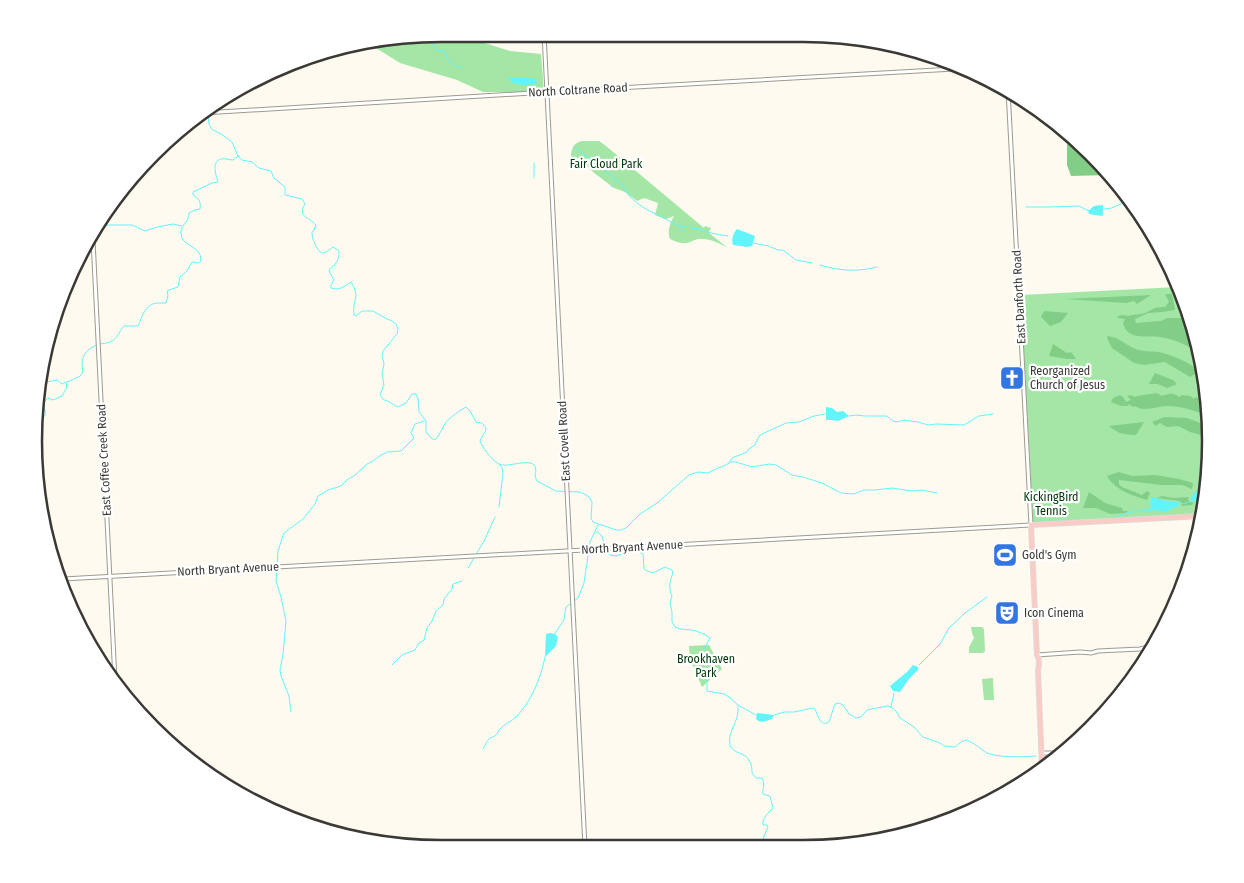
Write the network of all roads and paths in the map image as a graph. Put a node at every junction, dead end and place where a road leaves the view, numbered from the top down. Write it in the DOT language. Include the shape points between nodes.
graph roads {
  1 [pos="545,42"];
  2 [pos="946,69"];
  3 [pos="548,92"];
  4 [pos="1009,100"];
  5 [pos="216,113"];
  6 [pos="93,247"];
  7 [pos="1194,516"];
  8 [pos="1031,526"];
  9 [pos="570,551"];
  10 [pos="110,576"];
  11 [pos="67,579"];
  12 [pos="1143,648"];
  13 [pos="1037,654"];
  14 [pos="114,668"];
  15 [pos="1041,753"];
  16 [pos="1051,753"];
  17 [pos="1042,759"];
  18 [pos="585,840"];
  1 -- 3 [label="street, East Covell Road"];
  2 -- 3 [label="street, North Coltrane Road"];
  3 -- 5 [label="street, North Coltrane Road"];
  3 -- 9 [label="street, East Covell Road"];
  4 -- 8 [label="street, East Danforth Road"];
  6 -- 10 [label="street, East Coffee Creek Road"];
  7 -- 8 [label="main road, North Bryant Avenue"];
  8 -- 9 [label="street, North Bryant Avenue"];
  8 -- 13 [label="main road, East Danforth Road"];
  9 -- 10 [label="street, North Bryant Avenue"];
  9 -- 18 [label="street, East Covell Road"];
  10 -- 11 [label="street, North Bryant Avenue"];
  10 -- 14 [label="street, East Coffee Creek Road"];
  12 -- 13 [label="street"];
  13 -- 15 [label="main road, East Danforth Road"];
  15 -- 16 [label="street"];
  15 -- 17 [label="main road, East Danforth Road"];
}
